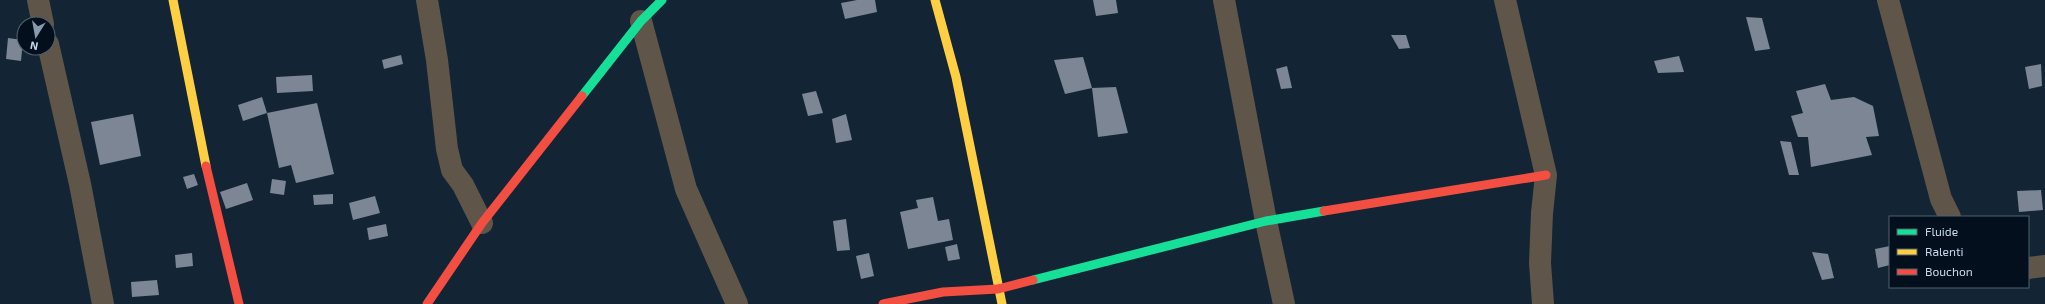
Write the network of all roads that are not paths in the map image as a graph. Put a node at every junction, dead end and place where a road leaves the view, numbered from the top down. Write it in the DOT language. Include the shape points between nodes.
graph roads {
  1 [pos="38,0"];
  2 [pos="172,0"];
  3 [pos="427,0"];
  4 [pos="662,0"];
  5 [pos="935,0"];
  6 [pos="1224,0"];
  7 [pos="1505,0"];
  8 [pos="1888,0"];
  9 [pos="41,16"];
  10 [pos="641,21"];
  11 [pos="51,56"];
  12 [pos="1546,175"];
  13 [pos="1950,216"];
  14 [pos="1266,221"];
  15 [pos="482,223"];
  16 [pos="2045,266"];
  17 [pos="2029,268"];
  18 [pos="998,289"];
  19 [pos="103,304"];
  20 [pos="239,304"];
  21 [pos="427,304"];
  22 [pos="736,304"];
  23 [pos="883,304"];
  24 [pos="1002,304"];
  25 [pos="1284,304"];
  26 [pos="1543,304"];
  1 -- 9 [label="street"];
  2 -- 20 [label="street" via="213,200"];
  3 -- 15 [label="street" via="437,60 446,148 452,170 463,185"];
  4 -- 10 [label="street"];
  5 -- 18 [label="street" via="956,77"];
  6 -- 14 [label="street"];
  7 -- 12 [label="street"];
  8 -- 13 [label="street" via="1941,199"];
  10 -- 15 [label="street"];
  10 -- 22 [label="street" via="686,189"];
  11 -- 19 [label="street" via="80,184"];
  12 -- 14 [label="street"];
  12 -- 26 [label="street" via="1540,263"];
  14 -- 18 [label="street"];
  14 -- 25 [label="street"];
  15 -- 21 [label="street"];
  16 -- 17 [label="street"];
  18 -- 23 [label="street" via="943,292"];
  18 -- 24 [label="street"];
}
